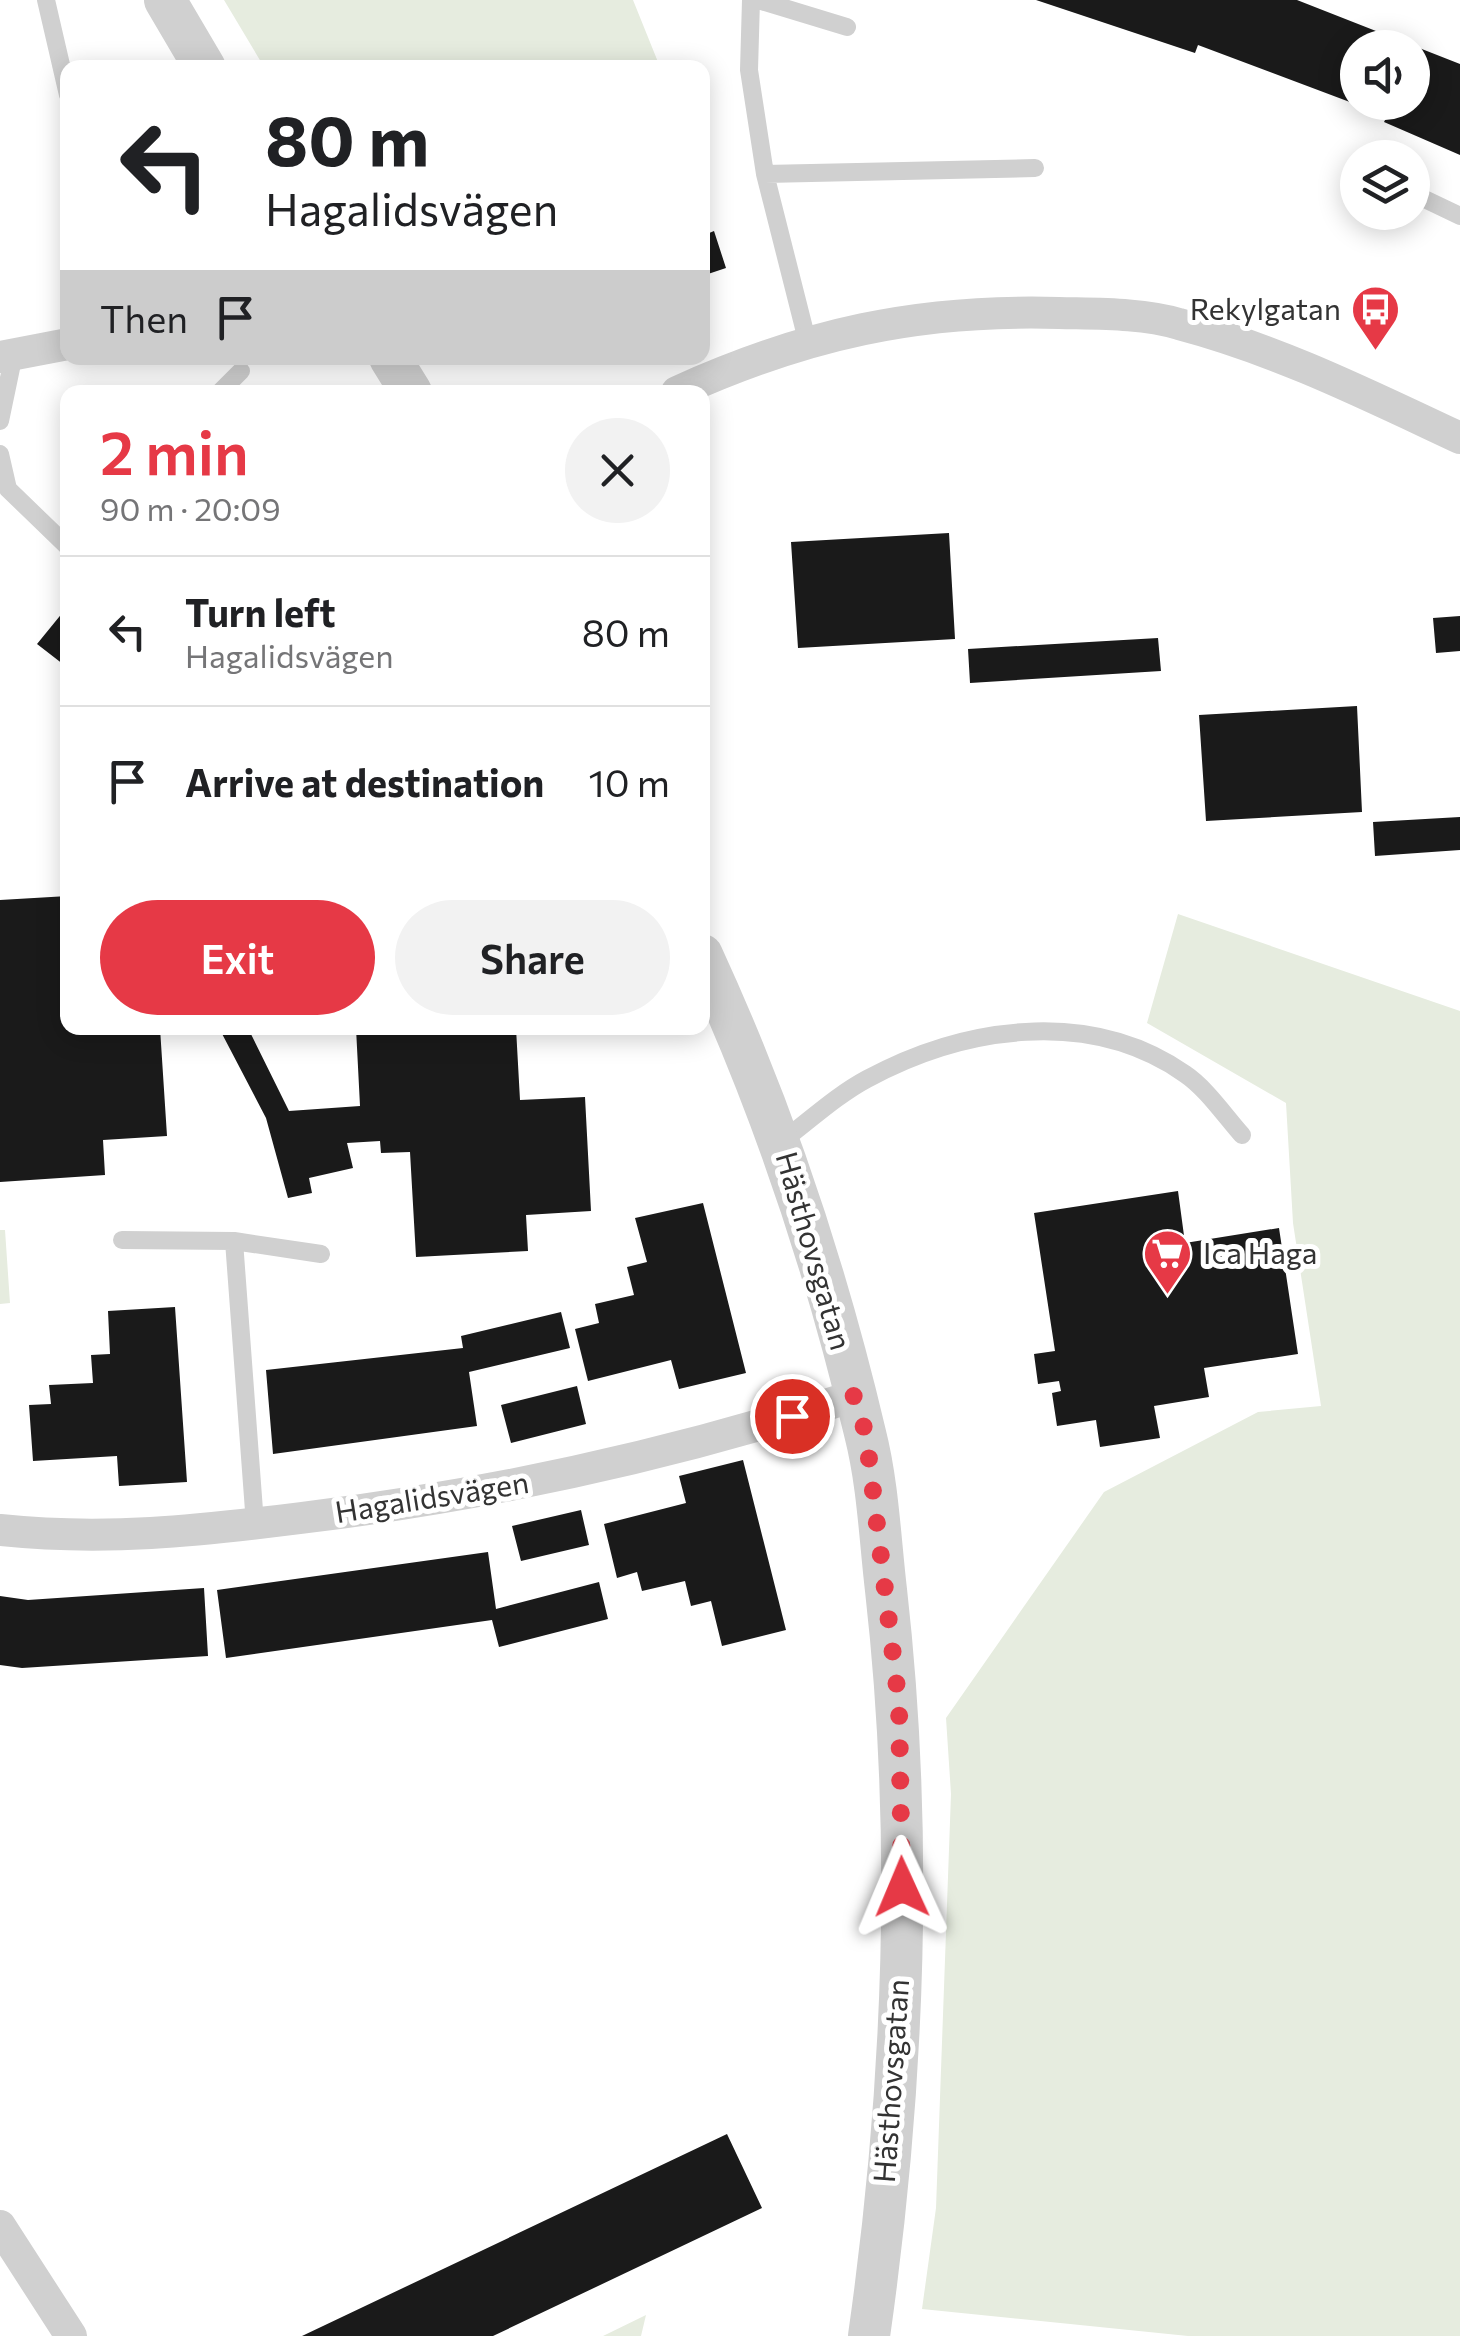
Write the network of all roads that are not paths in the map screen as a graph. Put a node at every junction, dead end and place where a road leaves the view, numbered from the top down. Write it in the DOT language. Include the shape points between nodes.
graph roads {
  1 [pos="46,0"];
  2 [pos="165,0"];
  3 [pos="754,0"];
  4 [pos="847,27"];
  5 [pos="60,60"];
  6 [pos="200,60"];
  7 [pos="1035,168"];
  8 [pos="766,174"];
  9 [pos="1430,202"];
  10 [pos="1460,216"];
  11 [pos="808,340"];
  12 [pos="60,346"];
  13 [pos="7,356"];
  14 [pos="241,372"];
  15 [pos="227,385"];
  16 [pos="695,385"];
  17 [pos="0,421"];
  18 [pos="1460,438"];
  19 [pos="0,454"];
  20 [pos="60,539"];
  21 [pos="710,973"];
  22 [pos="1242,1135"];
  23 [pos="781,1142"];
  24 [pos="122,1240"];
  25 [pos="234,1240"];
  26 [pos="321,1254"];
  27 [pos="854,1396"];
  28 [pos="255,1524"];
  29 [pos="0,1530"];
  30 [pos="0,2226"];
  31 [pos="71,2336"];
  32 [pos="868,2336"];
  1 -- 5 [label="lane"];
  2 -- 6 [label="street"];
  3 -- 4 [label="lane"];
  3 -- 8 [label="lane" via="749,70"];
  7 -- 8 [label="lane"];
  8 -- 11 [label="lane"];
  9 -- 10 [label="lane"];
  11 -- 16 [label="street"];
  11 -- 18 [label="street" via="868,325 1001,312 1175,322 1289,358"];
  12 -- 13 [label="street"];
  13 -- 17 [label="lane"];
  14 -- 15 [label="lane"];
  19 -- 20 [label="lane" via="8,489"];
  21 -- 23 [label="street, Hästhovsgatan"];
  22 -- 23 [label="lane" via="1186,1074 1114,1040 1027,1029 950,1042 865,1080"];
  23 -- 27 [label="street, Hästhovsgatan"];
  24 -- 25 [label="lane"];
  25 -- 26 [label="lane"];
  25 -- 28 [label="lane"];
  27 -- 28 [label="street, Hagalidsvägen" via="734,1436 558,1477 425,1503"];
  27 -- 32 [label="street, Hästhovsgatan" via="866,1434 899,1704 902,1887 894,2112"];
  28 -- 29 [label="street, Hagalidsvägen" via="76,1538"];
  30 -- 31 [label="street"];
}
